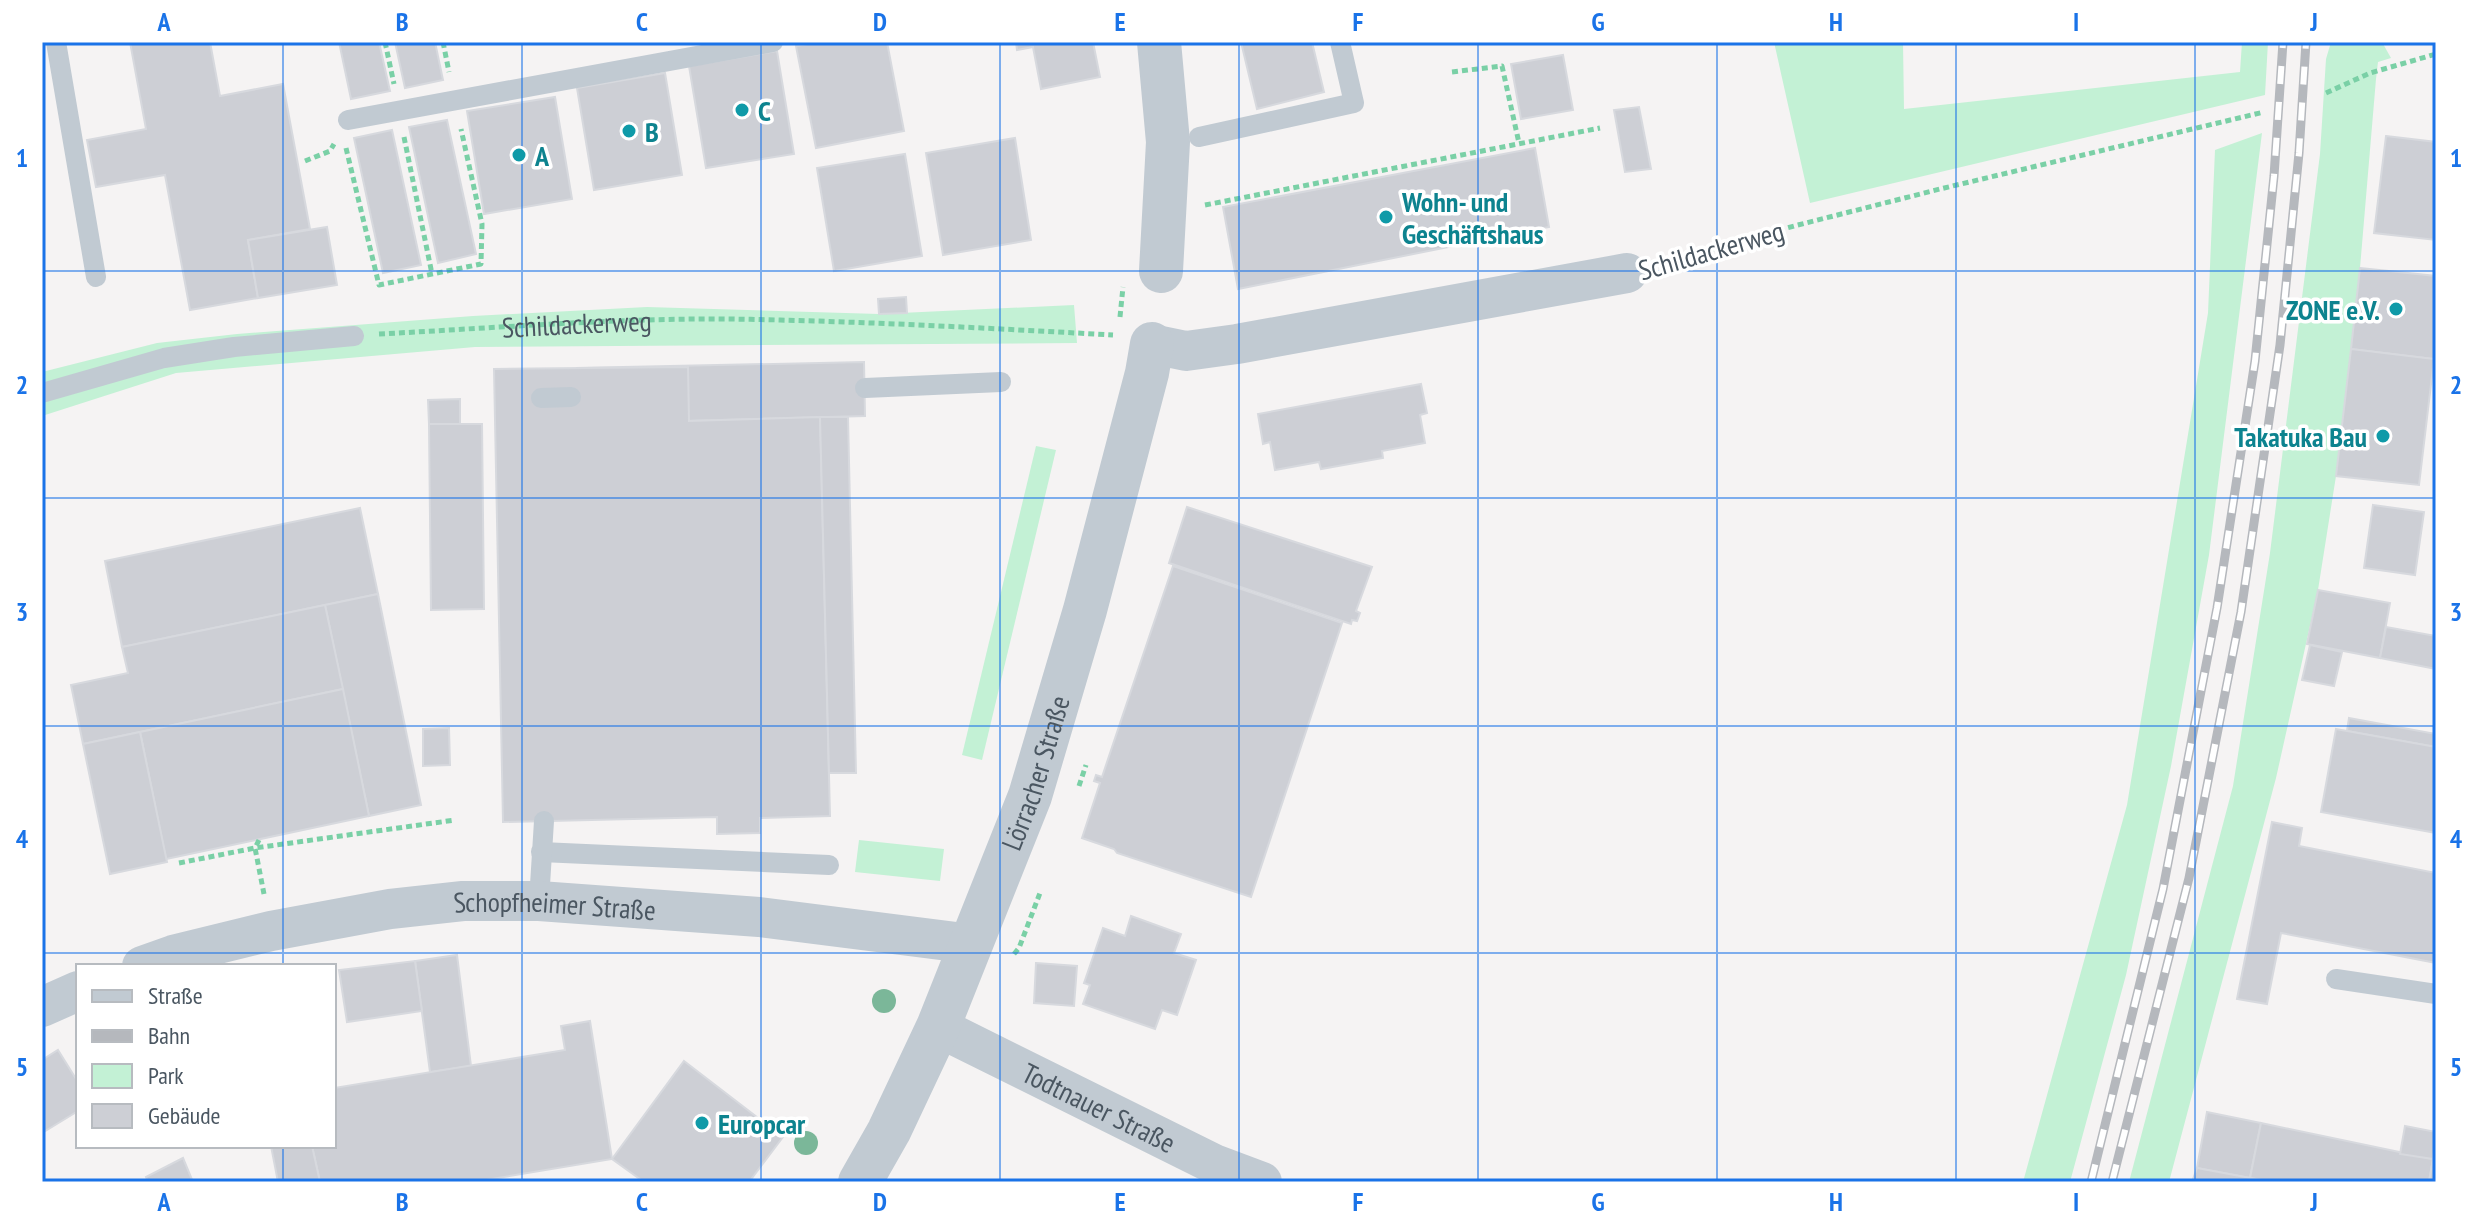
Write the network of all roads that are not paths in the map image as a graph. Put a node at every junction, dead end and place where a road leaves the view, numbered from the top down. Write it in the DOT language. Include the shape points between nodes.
graph roads {
  1 [pos="56,42"];
  2 [pos="773,42"];
  3 [pos="1159,42"];
  4 [pos="1340,42"];
  5 [pos="348,120"];
  6 [pos="1199,137"];
  7 [pos="1627,273"];
  8 [pos="96,277"];
  9 [pos="1142,277"];
  10 [pos="1130,334"];
  11 [pos="354,336"];
  12 [pos="1001,382"];
  13 [pos="865,388"];
  14 [pos="42,393"];
  15 [pos="571,397"];
  16 [pos="541,398"];
  17 [pos="544,821"];
  18 [pos="541,852"];
  19 [pos="829,865"];
  20 [pos="539,901"];
  21 [pos="972,944"];
  22 [pos="148,964"];
  23 [pos="2336,979"];
  24 [pos="76,992"];
  25 [pos="2436,994"];
  26 [pos="42,1007"];
  27 [pos="938,1027"];
  28 [pos="860,1182"];
  29 [pos="1262,1182"];
  1 -- 8 [label="lane"];
  2 -- 5 [label="lane"];
  3 -- 9 [label="street" via="1168,142"];
  4 -- 6 [label="lane" via="1354,103"];
  7 -- 10 [label="street, Schildackerweg" via="1186,351"];
  10 -- 21 [label="street, Lörracher Straße" via="1147,373 1030,796"];
  11 -- 14 [label="lane" via="164,358"];
  12 -- 13 [label="lane"];
  15 -- 16 [label="lane"];
  17 -- 18 [label="lane"];
  18 -- 19 [label="lane"];
  18 -- 20 [label="lane"];
  20 -- 21 [label="street, Schopfheimer Straße" via="759,917"];
  20 -- 22 [label="street, Schopfheimer Straße" via="463,901 390,909 271,931"];
  21 -- 27 [label="street, Lörracher Straße"];
  23 -- 25 [label="lane"];
  24 -- 26 [label="street"];
  27 -- 28 [label="street, Lörracher Straße"];
  27 -- 29 [label="street, Todtnauer Straße" via="1214,1164"];
}
